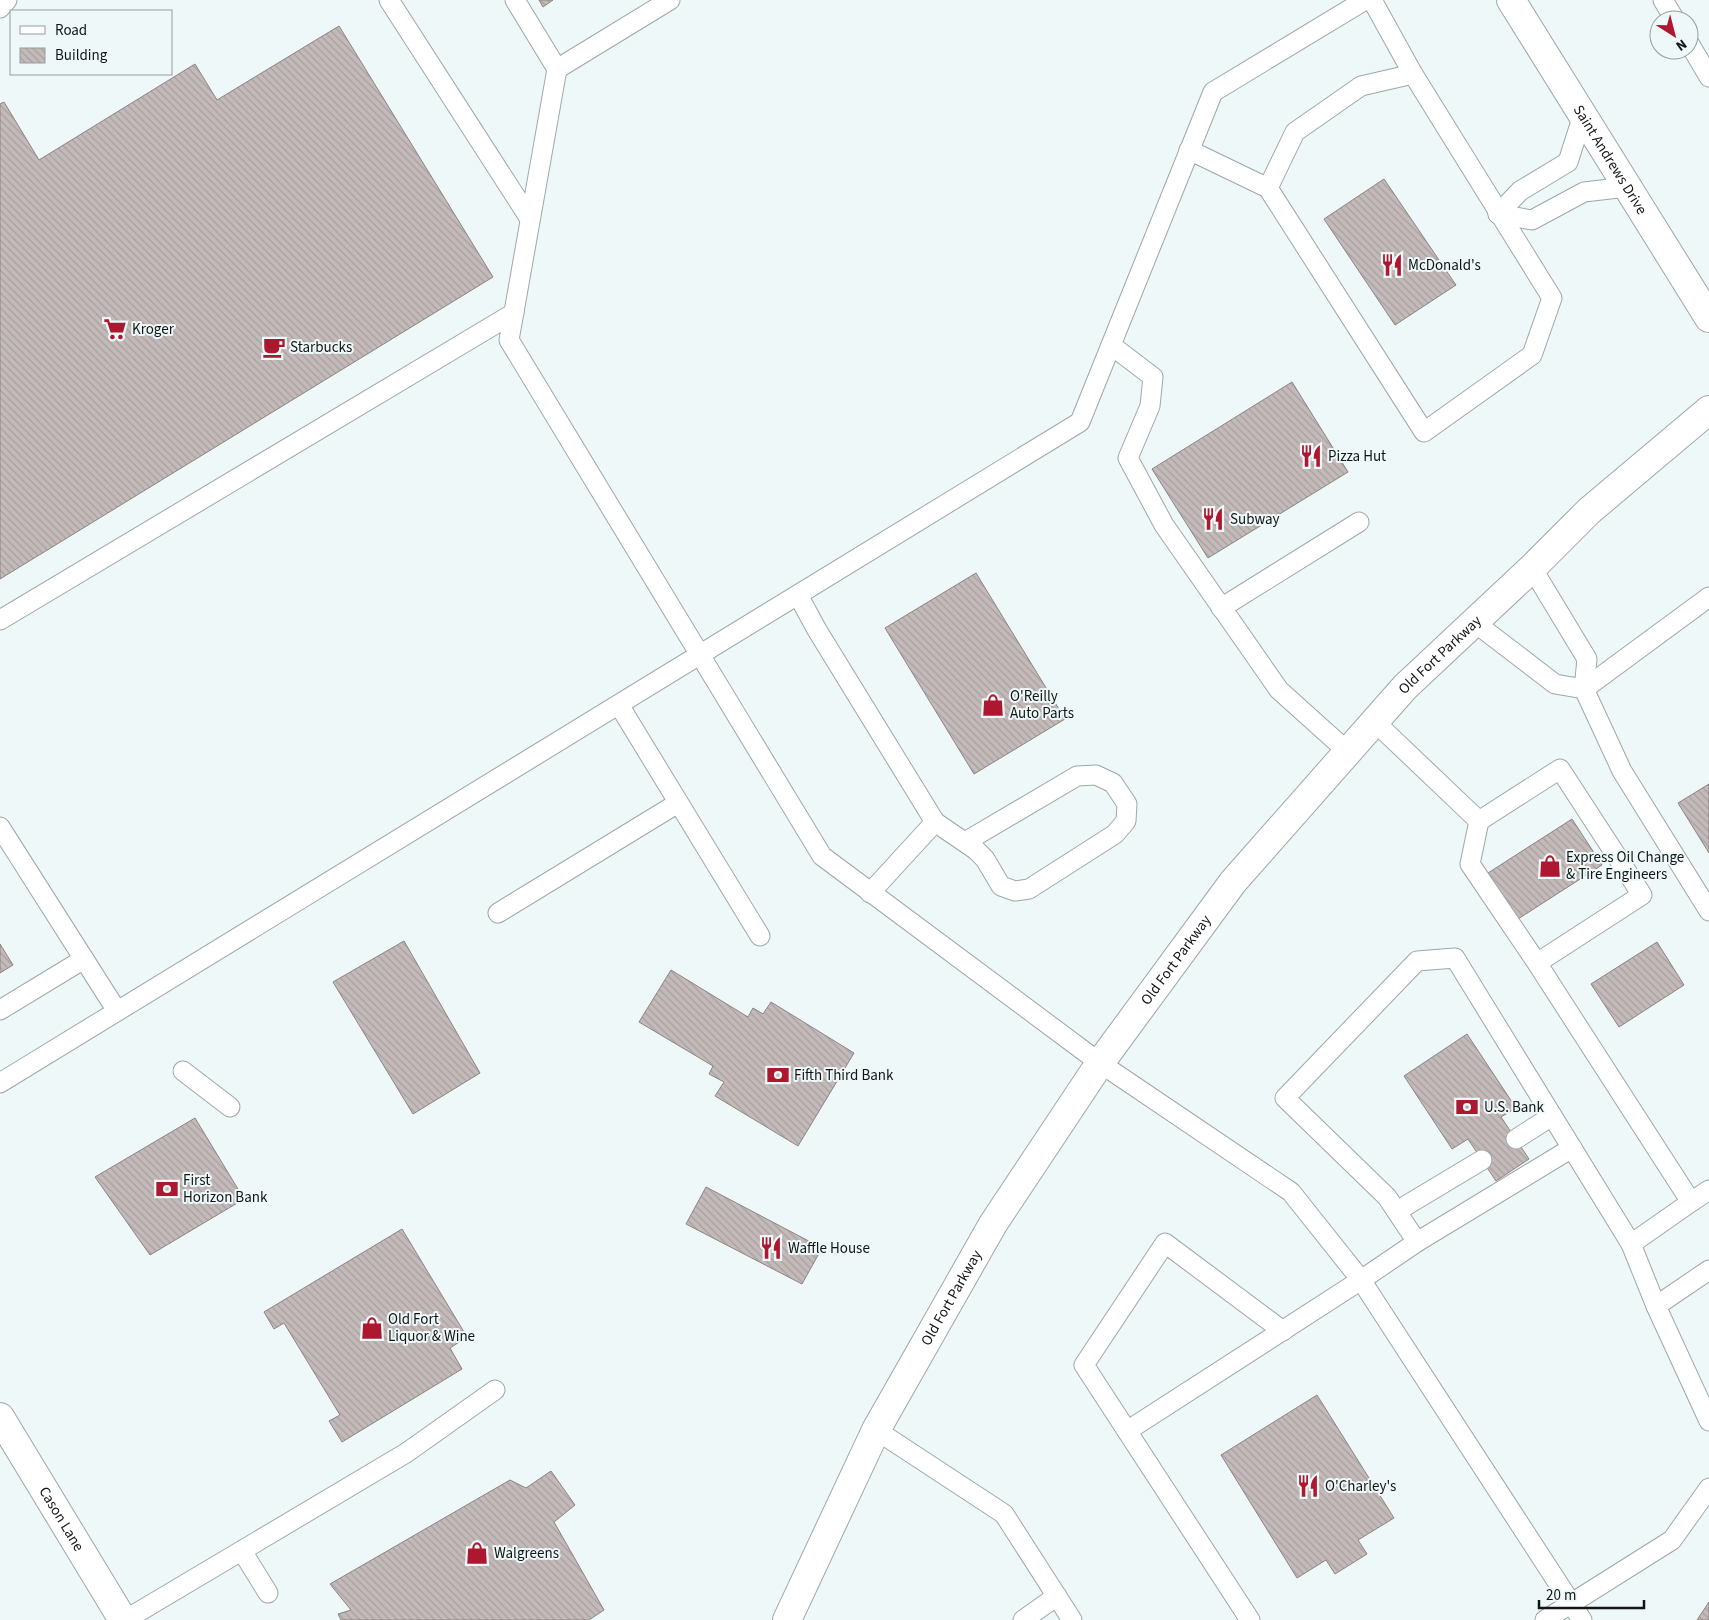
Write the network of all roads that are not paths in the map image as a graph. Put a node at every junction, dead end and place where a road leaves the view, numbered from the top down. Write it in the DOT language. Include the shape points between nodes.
graph roads {
  1 [pos="7,0"];
  2 [pos="389,0"];
  3 [pos="515,0"];
  4 [pos="670,0"];
  5 [pos="1365,0"];
  6 [pos="1372,0"];
  7 [pos="1511,0"];
  8 [pos="0,8"];
  9 [pos="1699,60"];
  10 [pos="557,68"];
  11 [pos="1413,74"];
  12 [pos="1709,76"];
  13 [pos="1583,115"];
  14 [pos="1189,150"];
  15 [pos="1628,187"];
  16 [pos="1268,188"];
  17 [pos="1498,214"];
  18 [pos="530,219"];
  19 [pos="514,313"];
  20 [pos="1709,318"];
  21 [pos="1111,344"];
  22 [pos="1709,410"];
  23 [pos="1359,522"];
  24 [pos="1532,568"];
  25 [pos="798,595"];
  26 [pos="1709,597"];
  27 [pos="1222,608"];
  28 [pos="0,620"];
  29 [pos="1474,622"];
  30 [pos="700,655"];
  31 [pos="1584,689"];
  32 [pos="619,705"];
  33 [pos="1375,722"];
  34 [pos="1348,752"];
  35 [pos="678,802"];
  36 [pos="1479,821"];
  37 [pos="935,822"];
  38 [pos="0,827"];
  39 [pos="965,842"];
  40 [pos="870,893"];
  41 [pos="1709,911"];
  42 [pos="498,913"];
  43 [pos="760,936"];
  44 [pos="84,959"];
  45 [pos="1537,964"];
  46 [pos="0,1010"];
  47 [pos="117,1011"];
  48 [pos="1100,1064"];
  49 [pos="183,1071"];
  50 [pos="0,1083"];
  51 [pos="230,1107"];
  52 [pos="1552,1116"];
  53 [pos="1516,1139"];
  54 [pos="1572,1148"];
  55 [pos="1482,1160"];
  56 [pos="1709,1190"];
  57 [pos="1691,1202"];
  58 [pos="1397,1211"];
  59 [pos="1417,1242"];
  60 [pos="1631,1244"];
  61 [pos="1709,1270"];
  62 [pos="1361,1280"];
  63 [pos="1656,1306"];
  64 [pos="1283,1331"];
  65 [pos="495,1390"];
  66 [pos="0,1417"];
  67 [pos="1709,1421"];
  68 [pos="876,1430"];
  69 [pos="1127,1431"];
  70 [pos="1709,1488"];
  71 [pos="242,1551"];
  72 [pos="268,1593"];
  73 [pos="1057,1596"];
  74 [pos="1571,1603"];
  75 [pos="124,1620"];
  76 [pos="787,1620"];
  77 [pos="1023,1620"];
  78 [pos="1072,1620"];
  79 [pos="1250,1620"];
  80 [pos="1546,1620"];
  81 [pos="1582,1620"];
  1 -- 8 [label="lane"];
  2 -- 18 [label="lane"];
  3 -- 10 [label="lane"];
  4 -- 10 [label="lane"];
  5 -- 14 [label="lane" via="1213,92"];
  6 -- 11 [label="lane"];
  7 -- 13 [label="main road, Saint Andrews Drive"];
  9 -- 12 [label="lane"];
  10 -- 18 [label="lane"];
  11 -- 16 [label="lane" via="1361,86 1295,132"];
  11 -- 17 [label="lane"];
  13 -- 15 [label="main road, Saint Andrews Drive"];
  13 -- 17 [label="lane" via="1568,162 1520,191"];
  14 -- 16 [label="lane"];
  14 -- 21 [label="lane"];
  15 -- 17 [label="lane" via="1584,192 1532,220"];
  15 -- 20 [label="main road, Saint Andrews Drive"];
  16 -- 17 [label="lane" via="1424,432 1532,355 1552,298"];
  18 -- 19 [label="lane"];
  19 -- 28 [label="lane"];
  19 -- 30 [label="lane" via="509,340"];
  21 -- 25 [label="lane" via="1080,422"];
  21 -- 27 [label="lane" via="1153,377 1150,406 1128,458 1164,525"];
  22 -- 24 [label="main road, Old Fort Parkway" via="1589,511"];
  23 -- 27 [label="lane"];
  24 -- 29 [label="main road, Old Fort Parkway"];
  24 -- 31 [label="lane" via="1587,659"];
  25 -- 30 [label="lane"];
  25 -- 37 [label="lane"];
  26 -- 31 [label="lane"];
  27 -- 34 [label="lane" via="1279,690"];
  29 -- 31 [label="lane" via="1554,684"];
  29 -- 33 [label="main road, Old Fort Parkway" via="1405,687"];
  30 -- 32 [label="lane"];
  30 -- 40 [label="lane" via="822,856"];
  31 -- 41 [label="lane" via="1622,771"];
  32 -- 35 [label="lane"];
  32 -- 47 [label="lane"];
  33 -- 34 [label="main road, Old Fort Parkway"];
  33 -- 36 [label="lane"];
  34 -- 48 [label="main road, Old Fort Parkway" via="1233,882"];
  35 -- 42 [label="lane"];
  35 -- 43 [label="lane"];
  36 -- 45 [label="lane" via="1470,864"];
  36 -- 45 [label="lane" via="1560,769 1642,895"];
  37 -- 39 [label="lane"];
  37 -- 40 [label="lane"];
  38 -- 44 [label="lane"];
  39 -- 39 [label="lane" via="985,859 1001,886 1015,891 1029,889 1115,834 1126,821 1126,804 1113,783 1096,775 1077,776"];
  40 -- 48 [label="lane"];
  44 -- 46 [label="lane"];
  44 -- 47 [label="lane"];
  45 -- 57 [label="lane"];
  47 -- 50 [label="lane"];
  48 -- 62 [label="lane" via="1291,1192"];
  48 -- 68 [label="main road, Old Fort Parkway" via="994,1224"];
  49 -- 51 [label="lane"];
  52 -- 53 [label="lane"];
  52 -- 54 [label="lane"];
  52 -- 58 [label="lane" via="1455,958 1417,961 1285,1098 1387,1197"];
  54 -- 59 [label="lane"];
  54 -- 60 [label="lane"];
  55 -- 58 [label="lane"];
  56 -- 57 [label="lane"];
  57 -- 60 [label="lane"];
  58 -- 59 [label="lane"];
  59 -- 62 [label="lane"];
  60 -- 63 [label="lane"];
  61 -- 63 [label="lane"];
  62 -- 64 [label="lane"];
  62 -- 74 [label="lane"];
  63 -- 67 [label="lane"];
  64 -- 69 [label="lane"];
  64 -- 69 [label="lane" via="1165,1243 1084,1366"];
  65 -- 71 [label="lane" via="406,1453"];
  66 -- 75 [label="main road, Cason Lane"];
  68 -- 73 [label="lane" via="1004,1514"];
  68 -- 76 [label="main road, Old Fort Parkway"];
  69 -- 79 [label="lane"];
  70 -- 74 [label="lane" via="1672,1540"];
  71 -- 72 [label="lane"];
  71 -- 75 [label="lane"];
  73 -- 77 [label="lane"];
  73 -- 78 [label="lane"];
  74 -- 80 [label="lane"];
  74 -- 81 [label="lane"];
}
